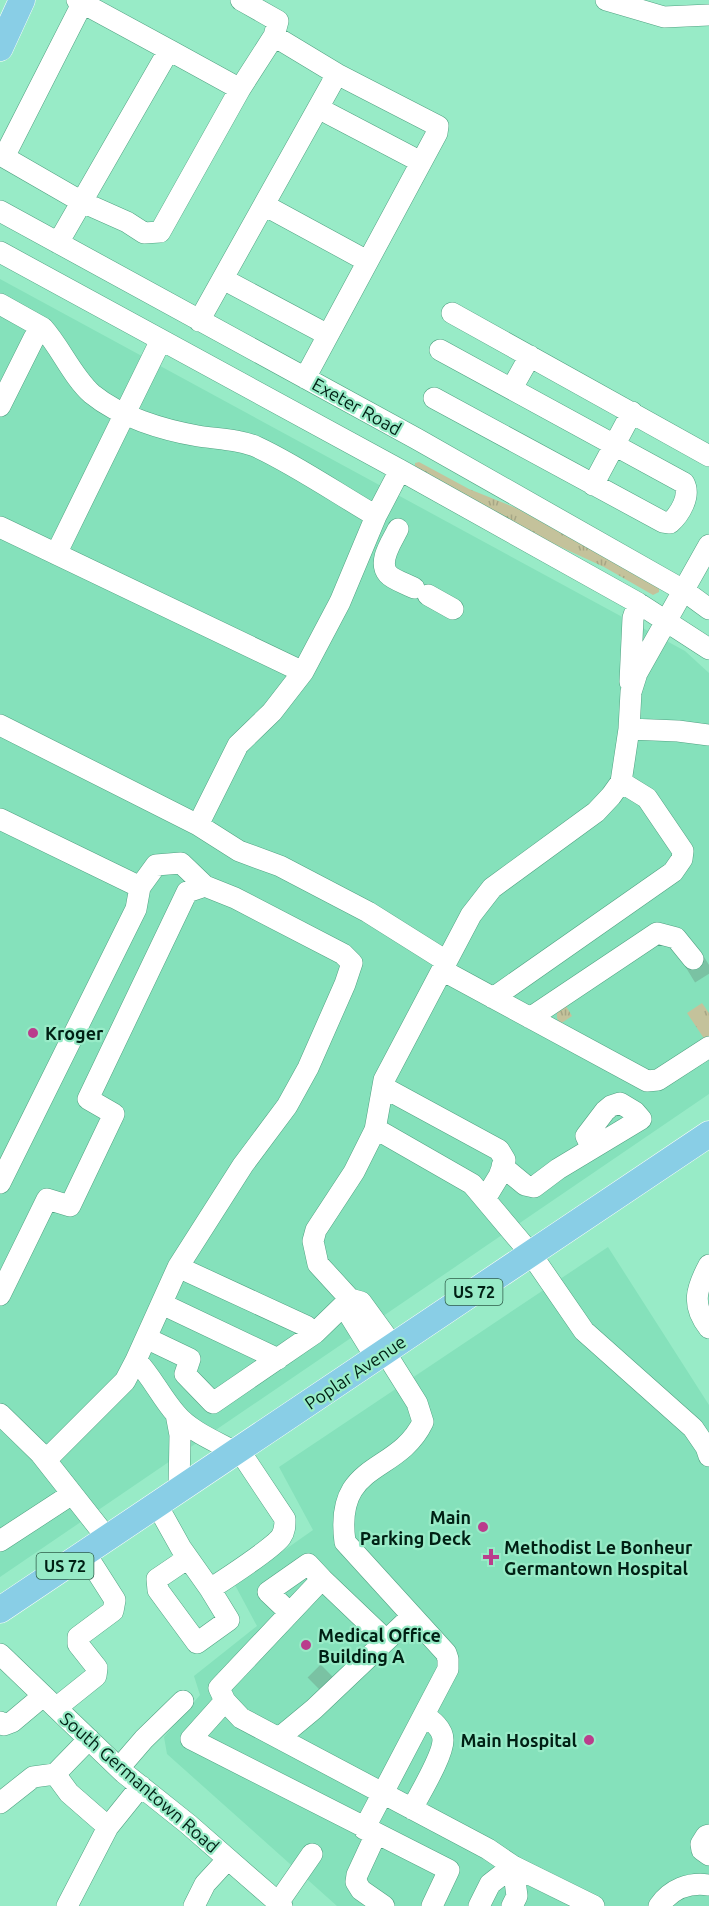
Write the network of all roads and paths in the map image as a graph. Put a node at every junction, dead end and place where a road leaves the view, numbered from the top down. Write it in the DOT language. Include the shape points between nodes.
graph roads {
  1 [pos="22,0"];
  2 [pos="242,0"];
  3 [pos="606,0"];
  4 [pos="81,1"];
  5 [pos="709,15"];
  6 [pos="274,36"];
  7 [pos="0,48"];
  8 [pos="169,50"];
  9 [pos="337,74"];
  10 [pos="240,89"];
  11 [pos="318,108"];
  12 [pos="421,162"];
  13 [pos="82,202"];
  14 [pos="264,206"];
  15 [pos="0,211"];
  16 [pos="58,243"];
  17 [pos="0,252"];
  18 [pos="367,261"];
  19 [pos="223,279"];
  20 [pos="0,304"];
  21 [pos="452,313"];
  22 [pos="200,321"];
  23 [pos="43,328"];
  24 [pos="328,335"];
  25 [pos="161,340"];
  26 [pos="440,350"];
  27 [pos="530,356"];
  28 [pos="305,378"];
  29 [pos="512,388"];
  30 [pos="434,399"];
  31 [pos="0,406"];
  32 [pos="632,412"];
  33 [pos="125,413"];
  34 [pos="615,444"];
  35 [pos="709,456"];
  36 [pos="400,470"];
  37 [pos="593,484"];
  38 [pos="376,516"];
  39 [pos="0,527"];
  40 [pos="398,529"];
  41 [pos="709,531"];
  42 [pos="709,544"];
  43 [pos="56,554"];
  44 [pos="683,590"];
  45 [pos="638,603"];
  46 [pos="453,609"];
  47 [pos="709,609"];
  48 [pos="666,619"];
  49 [pos="709,649"];
  50 [pos="303,672"];
  51 [pos="631,692"];
  52 [pos="0,725"];
  53 [pos="630,729"];
  54 [pos="709,735"];
  55 [pos="621,782"];
  56 [pos="0,819"];
  57 [pos="198,825"];
  58 [pos="205,886"];
  59 [pos="140,887"];
  60 [pos="693,959"];
  61 [pos="444,966"];
  62 [pos="493,998"];
  63 [pos="530,1018"];
  64 [pos="709,1047"];
  65 [pos="383,1087"];
  66 [pos="375,1130"];
  67 [pos="709,1134"];
  68 [pos="592,1148"];
  69 [pos="502,1166"];
  70 [pos="0,1183"];
  71 [pos="485,1199"];
  72 [pos="531,1254"];
  73 [pos="709,1264"];
  74 [pos="178,1268"];
  75 [pos="0,1295"];
  76 [pos="350,1299"];
  77 [pos="162,1304"];
  78 [pos="709,1328"];
  79 [pos="315,1333"];
  80 [pos="146,1338"];
  81 [pos="384,1352"];
  82 [pos="278,1359"];
  83 [pos="136,1360"];
  84 [pos="0,1414"];
  85 [pos="176,1414"];
  86 [pos="237,1451"];
  87 [pos="709,1456"];
  88 [pos="46,1460"];
  89 [pos="179,1490"];
  90 [pos="72,1494"];
  91 [pos="157,1505"];
  92 [pos="107,1538"];
  93 [pos="0,1541"];
  94 [pos="85,1553"];
  95 [pos="188,1558"];
  96 [pos="322,1579"];
  97 [pos="210,1588"];
  98 [pos="0,1610"];
  99 [pos="290,1612"];
  100 [pos="412,1616"];
  101 [pos="386,1640"];
  102 [pos="0,1654"];
  103 [pos="183,1701"];
  104 [pos="225,1701"];
  105 [pos="50,1702"];
  106 [pos="424,1716"];
  107 [pos="0,1722"];
  108 [pos="279,1738"];
  109 [pos="89,1739"];
  110 [pos="119,1768"];
  111 [pos="55,1774"];
  112 [pos="141,1786"];
  113 [pos="382,1794"];
  114 [pos="0,1803"];
  115 [pos="412,1809"];
  116 [pos="108,1827"];
  117 [pos="370,1832"];
  118 [pos="709,1835"];
  119 [pos="312,1854"];
  120 [pos="709,1855"];
  121 [pos="228,1859"];
  122 [pos="513,1866"];
  123 [pos="709,1884"];
  124 [pos="280,1904"];
  125 [pos="662,1905"];
  126 [pos="67,1906"];
  127 [pos="194,1906"];
  128 [pos="384,1906"];
  129 [pos="432,1906"];
  130 [pos="479,1906"];
  131 [pos="512,1906"];
  132 [pos="594,1906"];
  1 -- 7 [label="main road"];
  2 -- 6 [label="street" via="278,21"];
  3 -- 5 [label="street" via="664,17"];
  4 -- 8 [label="street"];
  4 -- 13 [label="street" via="4,158"];
  6 -- 9 [label="street"];
  6 -- 10 [label="street"];
  8 -- 10 [label="street"];
  8 -- 13 [label="street"];
  9 -- 11 [label="street"];
  9 -- 12 [label="street" via="438,126"];
  10 -- 13 [label="street" via="160,232 144,233"];
  11 -- 12 [label="street"];
  11 -- 14 [label="street"];
  12 -- 18 [label="street"];
  13 -- 16 [label="street"];
  14 -- 18 [label="street"];
  14 -- 19 [label="street"];
  15 -- 16 [label="street, Exeter Road"];
  16 -- 22 [label="street, Exeter Road"];
  17 -- 25 [label="street, Exeter Road"];
  18 -- 24 [label="street"];
  19 -- 22 [label="street"];
  19 -- 24 [label="street"];
  20 -- 23 [label="street"];
  21 -- 27 [label="street"];
  22 -- 28 [label="street, Exeter Road"];
  23 -- 31 [label="street" via="34,338"];
  23 -- 33 [label="street" via="91,393"];
  24 -- 28 [label="street"];
  25 -- 33 [label="street"];
  25 -- 36 [label="street, Exeter Road"];
  26 -- 29 [label="street"];
  27 -- 29 [label="street"];
  27 -- 32 [label="street"];
  28 -- 44 [label="street, Exeter Road"];
  29 -- 34 [label="street"];
  30 -- 37 [label="street"];
  32 -- 34 [label="street"];
  32 -- 35 [label="street"];
  33 -- 38 [label="street" via="165,428 255,446"];
  33 -- 43 [label="street"];
  34 -- 37 [label="street"];
  34 -- 37 [label="street" via="684,483 688,489 686,499 675,519 663,522"];
  36 -- 38 [label="street"];
  36 -- 45 [label="street, Exeter Road"];
  38 -- 50 [label="street" via="340,602"];
  39 -- 43 [label="street"];
  40 -- 46 [label="street" via="386,553 384,565 388,574"];
  41 -- 42 [label="street"];
  42 -- 44 [label="street"];
  43 -- 50 [label="street"];
  44 -- 47 [label="street, Exeter Road"];
  44 -- 48 [label="street"];
  45 -- 48 [label="street, Exeter Road"];
  45 -- 51 [label="street" via="629,667"];
  48 -- 49 [label="street, Exeter Road"];
  48 -- 51 [label="street"];
  50 -- 57 [label="street" via="272,712 238,745"];
  51 -- 53 [label="street"];
  52 -- 57 [label="street"];
  53 -- 54 [label="street"];
  53 -- 55 [label="street"];
  55 -- 61 [label="street" via="596,812 492,888 471,915"];
  55 -- 62 [label="street" via="647,798 683,851 682,859 673,872"];
  56 -- 59 [label="street"];
  57 -- 61 [label="street" via="239,851 280,866 368,912"];
  58 -- 59 [label="street" via="181,863 156,865"];
  58 -- 74 [label="street" via="343,954 352,963 308,1068 287,1106 243,1165"];
  58 -- 75 [label="street" via="187,892 88,1099 114,1114 70,1206 47,1199"];
  59 -- 70 [label="street" via="136,909"];
  60 -- 63 [label="street" via="676,938 657,933"];
  61 -- 62 [label="street"];
  61 -- 65 [label="street"];
  62 -- 63 [label="street"];
  63 -- 64 [label="street" via="646,1081 658,1080"];
  65 -- 66 [label="street"];
  65 -- 69 [label="street" via="499,1150 505,1160"];
  66 -- 71 [label="street" via="472,1184"];
  66 -- 76 [label="street" via="313,1241 318,1264"];
  67 -- 72 [label="main road, Poplar Avenue / US 72"];
  68 -- 69 [label="street" via="534,1187 525,1185"];
  69 -- 71 [label="street"];
  71 -- 72 [label="street"];
  72 -- 81 [label="main road, Poplar Avenue / US 72"];
  72 -- 87 [label="street" via="584,1331 693,1428"];
  73 -- 78 [label="street" via="699,1283 697,1301 698,1311"];
  74 -- 77 [label="street"];
  74 -- 79 [label="street"];
  76 -- 79 [label="street"];
  76 -- 81 [label="street" via="361,1302"];
  77 -- 80 [label="street"];
  77 -- 82 [label="street"];
  79 -- 82 [label="street"];
  80 -- 82 [label="street" via="190,1359 185,1374 213,1403"];
  80 -- 83 [label="street"];
  81 -- 86 [label="main road, Poplar Avenue / US 72"];
  81 -- 100 [label="street" via="417,1403 423,1422 408,1445 369,1471 353,1487 344,1506 343,1526 345,1542"];
  83 -- 85 [label="street"];
  83 -- 88 [label="street" via="125,1381"];
  84 -- 88 [label="street"];
  85 -- 86 [label="street" via="192,1428"];
  85 -- 89 [label="street" via="180,1435"];
  86 -- 89 [label="main road, Poplar Avenue / US 72"];
  86 -- 97 [label="street" via="285,1519 286,1528 280,1539"];
  88 -- 90 [label="street"];
  89 -- 91 [label="main road, Poplar Avenue / US 72"];
  90 -- 92 [label="street"];
  90 -- 93 [label="street"];
  91 -- 92 [label="main road, Poplar Avenue / US 72"];
  91 -- 95 [label="street"];
  92 -- 94 [label="main road, Poplar Avenue / US 72"];
  94 -- 98 [label="main road, Poplar Avenue / US 72"];
  94 -- 105 [label="street" via="115,1606 78,1637 78,1644 97,1668 96,1676"];
  95 -- 97 [label="street"];
  95 -- 97 [label="street" via="157,1580 158,1590 197,1643 229,1620"];
  96 -- 99 [label="street"];
  96 -- 99 [label="street" via="308,1564 268,1592"];
  96 -- 101 [label="street"];
  99 -- 104 [label="street" via="219,1688"];
  100 -- 101 [label="street"];
  100 -- 106 [label="street" via="448,1659 448,1669"];
  101 -- 108 [label="street" via="327,1685"];
  102 -- 105 [label="street, South Germantown Road"];
  103 -- 110 [label="street"];
  104 -- 108 [label="street" via="241,1718"];
  104 -- 117 [label="street" via="192,1739"];
  105 -- 107 [label="street" via="12,1722"];
  105 -- 109 [label="street, South Germantown Road"];
  106 -- 113 [label="street"];
  106 -- 115 [label="street" via="440,1729 443,1741"];
  108 -- 113 [label="street"];
  109 -- 110 [label="street, South Germantown Road"];
  109 -- 111 [label="street"];
  110 -- 112 [label="street, South Germantown Road"];
  111 -- 114 [label="street" via="33,1777"];
  111 -- 116 [label="street"];
  112 -- 116 [label="street"];
  112 -- 121 [label="street, South Germantown Road"];
  113 -- 115 [label="street"];
  113 -- 117 [label="street"];
  115 -- 122 [label="street"];
  116 -- 126 [label="street"];
  117 -- 128 [label="street" via="356,1882"];
  117 -- 129 [label="street" via="449,1870"];
  118 -- 120 [label="street" via="701,1844"];
  119 -- 124 [label="street"];
  121 -- 124 [label="street, South Germantown Road"];
  121 -- 127 [label="street" via="205,1884"];
  122 -- 130 [label="street" via="490,1884"];
  122 -- 131 [label="street" via="517,1896"];
  122 -- 132 [label="street"];
  123 -- 125 [label="street" via="699,1883 671,1892"];
}
